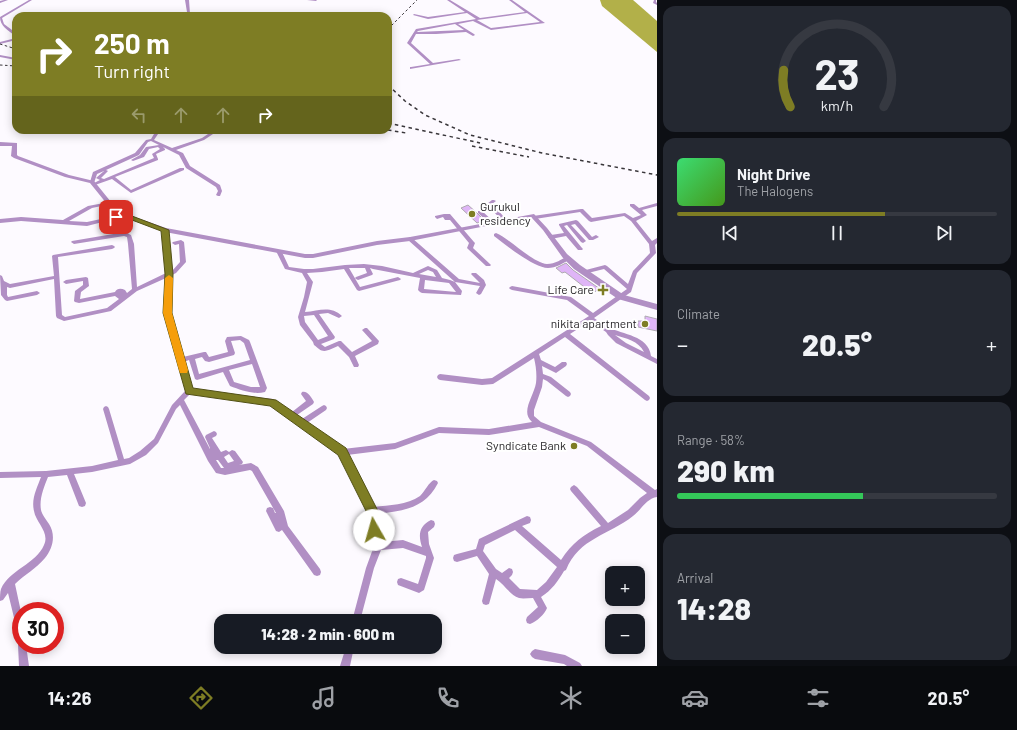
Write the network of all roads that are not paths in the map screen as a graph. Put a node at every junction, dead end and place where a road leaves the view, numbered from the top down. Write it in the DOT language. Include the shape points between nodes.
graph roads {
  1 [pos="7,0"];
  2 [pos="23,0"];
  3 [pos="187,0"];
  4 [pos="308,0"];
  5 [pos="316,0"];
  6 [pos="448,0"];
  7 [pos="510,0"];
  8 [pos="655,0"];
  9 [pos="29,1"];
  10 [pos="0,2"];
  11 [pos="657,4"];
  12 [pos="189,12"];
  13 [pos="468,12"];
  14 [pos="528,12"];
  15 [pos="414,16"];
  16 [pos="428,18"];
  17 [pos="479,19"];
  18 [pos="474,20"];
  19 [pos="455,23"];
  20 [pos="438,26"];
  21 [pos="466,31"];
  22 [pos="12,32"];
  23 [pos="415,33"];
  24 [pos="473,35"];
  25 [pos="12,39"];
  26 [pos="0,43"];
  27 [pos="0,56"];
  28 [pos="12,58"];
  29 [pos="459,60"];
  30 [pos="432,64"];
  31 [pos="411,68"];
  32 [pos="156,134"];
  33 [pos="212,134"];
  34 [pos="152,140"];
  35 [pos="0,144"];
  36 [pos="171,150"];
  37 [pos="182,169"];
  38 [pos="112,177"];
  39 [pos="104,180"];
  40 [pos="93,183"];
  41 [pos="218,195"];
  42 [pos="494,201"];
  43 [pos="109,203"];
  44 [pos="657,204"];
  45 [pos="632,205"];
  46 [pos="638,210"];
  47 [pos="480,212"];
  48 [pos="124,215"];
  49 [pos="437,217"];
  50 [pos="535,217"];
  51 [pos="504,220"];
  52 [pos="633,220"];
  53 [pos="0,221"];
  54 [pos="64,222"];
  55 [pos="492,223"];
  56 [pos="568,224"];
  57 [pos="460,229"];
  58 [pos="165,230"];
  59 [pos="568,234"];
  60 [pos="496,235"];
  61 [pos="551,237"];
  62 [pos="410,239"];
  63 [pos="657,240"];
  64 [pos="583,241"];
  65 [pos="74,242"];
  66 [pos="175,242"];
  67 [pos="575,243"];
  68 [pos="652,244"];
  69 [pos="112,247"];
  70 [pos="580,249"];
  71 [pos="279,251"];
  72 [pos="655,254"];
  73 [pos="568,258"];
  74 [pos="488,265"];
  75 [pos="344,267"];
  76 [pos="368,267"];
  77 [pos="304,272"];
  78 [pos="584,272"];
  79 [pos="169,274"];
  80 [pos="474,274"];
  81 [pos="413,275"];
  82 [pos="57,276"];
  83 [pos="398,276"];
  84 [pos="0,277"];
  85 [pos="423,277"];
  86 [pos="358,278"];
  87 [pos="441,280"];
  88 [pos="457,281"];
  89 [pos="66,282"];
  90 [pos="4,284"];
  91 [pos="483,285"];
  92 [pos="398,286"];
  93 [pos="512,288"];
  94 [pos="629,288"];
  95 [pos="461,290"];
  96 [pos="130,292"];
  97 [pos="480,293"];
  98 [pos="37,294"];
  99 [pos="621,297"];
  100 [pos="657,307"];
  101 [pos="316,313"];
  102 [pos="302,314"];
  103 [pos="340,316"];
  104 [pos="592,317"];
  105 [pos="365,330"];
  106 [pos="566,334"];
  107 [pos="316,343"];
  108 [pos="536,354"];
  109 [pos="351,355"];
  110 [pos="191,357"];
  111 [pos="181,360"];
  112 [pos="254,361"];
  113 [pos="539,362"];
  114 [pos="657,362"];
  115 [pos="564,364"];
  116 [pos="356,365"];
  117 [pos="225,369"];
  118 [pos="539,375"];
  119 [pos="198,377"];
  120 [pos="440,377"];
  121 [pos="186,380"];
  122 [pos="189,391"];
  123 [pos="304,394"];
  124 [pos="568,394"];
  125 [pos="647,398"];
  126 [pos="181,400"];
  127 [pos="324,408"];
  128 [pos="106,409"];
  129 [pos="296,413"];
  130 [pos="305,421"];
  131 [pos="539,424"];
  132 [pos="214,434"];
  133 [pos="342,452"];
  134 [pos="223,454"];
  135 [pos="211,459"];
  136 [pos="122,463"];
  137 [pos="69,471"];
  138 [pos="46,474"];
  139 [pos="0,475"];
  140 [pos="434,483"];
  141 [pos="574,489"];
  142 [pos="655,494"];
  143 [pos="82,504"];
  144 [pos="270,511"];
  145 [pos="372,511"];
  146 [pos="278,516"];
  147 [pos="527,520"];
  148 [pos="431,524"];
  149 [pos="516,526"];
  150 [pos="606,526"];
  151 [pos="279,528"];
  152 [pos="378,546"];
  153 [pos="479,552"];
  154 [pos="429,553"];
  155 [pos="457,558"];
  156 [pos="563,567"];
  157 [pos="317,572"];
  158 [pos="494,572"];
  159 [pos="509,572"];
  160 [pos="502,578"];
  161 [pos="401,582"];
  162 [pos="10,583"];
  163 [pos="535,594"];
  164 [pos="0,597"];
  165 [pos="486,601"];
  166 [pos="14,602"];
  167 [pos="358,614"];
  168 [pos="530,620"];
  169 [pos="23,654"];
  170 [pos="348,654"];
  171 [pos="535,654"];
  172 [pos="24,666"];
  173 [pos="345,666"];
  174 [pos="577,666"];
  1 -- 10 [label="street"];
  2 -- 9 [label="street"];
  3 -- 12 [label="street"];
  4 -- 5 [label="street"];
  6 -- 13 [label="street"];
  7 -- 14 [label="street"];
  8 -- 11 [label="street"];
  9 -- 22 [label="street" via="0,18"];
  13 -- 16 [label="street"];
  13 -- 17 [label="street"];
  14 -- 17 [label="street"];
  14 -- 18 [label="street" via="543,23 491,29"];
  15 -- 16 [label="street"];
  16 -- 20 [label="street"];
  17 -- 18 [label="street"];
  18 -- 19 [label="street"];
  19 -- 20 [label="street"];
  19 -- 21 [label="street"];
  20 -- 23 [label="street" via="421,28"];
  21 -- 23 [label="street"];
  21 -- 24 [label="street"];
  23 -- 30 [label="street" via="409,43"];
  25 -- 26 [label="street"];
  27 -- 28 [label="street"];
  29 -- 30 [label="street"];
  30 -- 31 [label="street"];
  32 -- 34 [label="street"];
  33 -- 36 [label="street"];
  34 -- 36 [label="street"];
  34 -- 40 [label="street" via="147,141 137,154 95,173"];
  35 -- 40 [label="street" via="15,144 14,156 20,159"];
  36 -- 41 [label="street" via="180,154 188,167 218,186"];
  37 -- 38 [label="street" via="131,192"];
  38 -- 39 [label="street"];
  38 -- 39 [label="street" via="156,159 154,154 163,149 159,146 148,148 142,156 102,173 98,179"];
  39 -- 40 [label="street"];
  40 -- 43 [label="street"];
  42 -- 51 [label="street" via="488,204"];
  43 -- 48 [label="street"];
  43 -- 54 [label="street" via="90,207"];
  44 -- 46 [label="street"];
  45 -- 46 [label="street"];
  46 -- 52 [label="street" via="645,216"];
  47 -- 55 [label="street"];
  48 -- 54 [label="street" via="87,224"];
  48 -- 58 [label="street"];
  49 -- 57 [label="street" via="448,217"];
  50 -- 51 [label="street"];
  50 -- 52 [label="street" via="584,209 589,219 625,214"];
  50 -- 61 [label="street"];
  51 -- 55 [label="street"];
  52 -- 68 [label="street"];
  53 -- 54 [label="street"];
  55 -- 57 [label="street"];
  56 -- 59 [label="street" via="561,225"];
  56 -- 64 [label="street"];
  56 -- 64 [label="street" via="577,222 593,238"];
  57 -- 62 [label="street"];
  57 -- 74 [label="street" via="472,243 470,248"];
  58 -- 71 [label="street"];
  58 -- 79 [label="street"];
  59 -- 61 [label="street"];
  59 -- 67 [label="street"];
  60 -- 73 [label="street" via="544,265 552,265"];
  61 -- 73 [label="street"];
  62 -- 71 [label="street" via="313,256"];
  62 -- 88 [label="street"];
  63 -- 68 [label="street"];
  64 -- 67 [label="street"];
  65 -- 96 [label="street" via="125,234 129,236 132,244"];
  66 -- 79 [label="street" via="181,242 183,262 178,269"];
  67 -- 70 [label="street"];
  68 -- 72 [label="street"];
  69 -- 82 [label="street" via="55,256"];
  71 -- 77 [label="street" via="287,268"];
  72 -- 94 [label="street" via="635,269"];
  73 -- 78 [label="street"];
  75 -- 76 [label="street"];
  75 -- 77 [label="street"];
  75 -- 83 [label="street" via="358,289"];
  76 -- 83 [label="street"];
  76 -- 86 [label="street" via="370,274"];
  77 -- 102 [label="street" via="310,282"];
  78 -- 94 [label="street" via="605,266"];
  78 -- 99 [label="street"];
  79 -- 96 [label="street"];
  79 -- 111 [label="street" via="167,313"];
  80 -- 91 [label="street"];
  81 -- 83 [label="street"];
  81 -- 85 [label="street"];
  81 -- 87 [label="street" via="428,268 435,271"];
  82 -- 90 [label="street" via="10,286"];
  82 -- 96 [label="street" via="59,316 64,319 110,310"];
  83 -- 92 [label="street"];
  84 -- 90 [label="street"];
  85 -- 87 [label="street"];
  85 -- 87 [label="street" via="420,290 422,292 459,294 452,283"];
  88 -- 91 [label="street"];
  88 -- 95 [label="street"];
  89 -- 96 [label="street" via="86,279 86,286 78,291 77,301 116,294 120,297"];
  90 -- 98 [label="street" via="4,295 7,299"];
  91 -- 97 [label="street"];
  93 -- 104 [label="street" via="569,298"];
  94 -- 99 [label="street"];
  99 -- 100 [label="street"];
  99 -- 104 [label="street"];
  101 -- 102 [label="street"];
  101 -- 103 [label="street" via="328,311"];
  101 -- 107 [label="street" via="332,337"];
  102 -- 107 [label="street" via="302,323"];
  104 -- 106 [label="street"];
  104 -- 114 [label="street" via="608,330 609,335"];
  105 -- 109 [label="street" via="376,342"];
  106 -- 108 [label="street"];
  106 -- 125 [label="street"];
  107 -- 109 [label="street" via="322,349 339,343"];
  108 -- 113 [label="street"];
  108 -- 120 [label="street" via="493,381"];
  109 -- 116 [label="street"];
  110 -- 111 [label="street"];
  110 -- 112 [label="street" via="204,354 209,360 232,353 228,340 241,338 247,342"];
  110 -- 119 [label="street"];
  111 -- 121 [label="street"];
  112 -- 117 [label="street"];
  112 -- 117 [label="street" via="263,390 251,390 232,384"];
  113 -- 115 [label="street" via="556,370"];
  113 -- 118 [label="street"];
  117 -- 119 [label="street"];
  118 -- 124 [label="street" via="549,379"];
  118 -- 131 [label="street" via="538,390 530,414"];
  119 -- 121 [label="street"];
  121 -- 122 [label="street"];
  122 -- 126 [label="street"];
  122 -- 129 [label="street" via="214,397 273,402"];
  123 -- 129 [label="street" via="312,401"];
  126 -- 135 [label="street"];
  126 -- 136 [label="street" via="174,407 156,441 143,453"];
  127 -- 130 [label="street"];
  128 -- 136 [label="street"];
  129 -- 130 [label="street"];
  130 -- 133 [label="street"];
  131 -- 133 [label="street" via="489,432 439,430 394,446"];
  131 -- 142 [label="street" via="589,444"];
  132 -- 134 [label="street" via="208,437"];
  133 -- 145 [label="street"];
  134 -- 135 [label="street"];
  134 -- 135 [label="street"];
  135 -- 146 [label="street" via="219,471 251,466 255,469"];
  136 -- 137 [label="street"];
  137 -- 138 [label="street"];
  137 -- 143 [label="street"];
  138 -- 139 [label="street"];
  138 -- 162 [label="street" via="38,493 37,504 39,514 50,530 49,542 41,556"];
  140 -- 145 [label="street" via="417,503"];
  141 -- 150 [label="street"];
  142 -- 150 [label="street" via="631,513"];
  144 -- 146 [label="street"];
  145 -- 152 [label="street"];
  146 -- 151 [label="street"];
  146 -- 157 [label="street"];
  147 -- 149 [label="street"];
  148 -- 154 [label="street" via="424,530"];
  149 -- 153 [label="street" via="482,542"];
  149 -- 156 [label="street"];
  150 -- 156 [label="street" via="574,550"];
  152 -- 154 [label="street" via="403,544"];
  152 -- 167 [label="street"];
  153 -- 155 [label="street"];
  153 -- 158 [label="street"];
  154 -- 161 [label="street" via="430,558 421,587 419,589"];
  156 -- 163 [label="street" via="542,592"];
  158 -- 160 [label="street"];
  158 -- 165 [label="street"];
  159 -- 160 [label="street"];
  160 -- 163 [label="street" via="521,594"];
  162 -- 164 [label="street"];
  162 -- 166 [label="street"];
  163 -- 168 [label="street" via="543,608"];
  169 -- 172 [label="street"];
  170 -- 173 [label="street"];
  171 -- 174 [label="street" via="565,660"];
}
